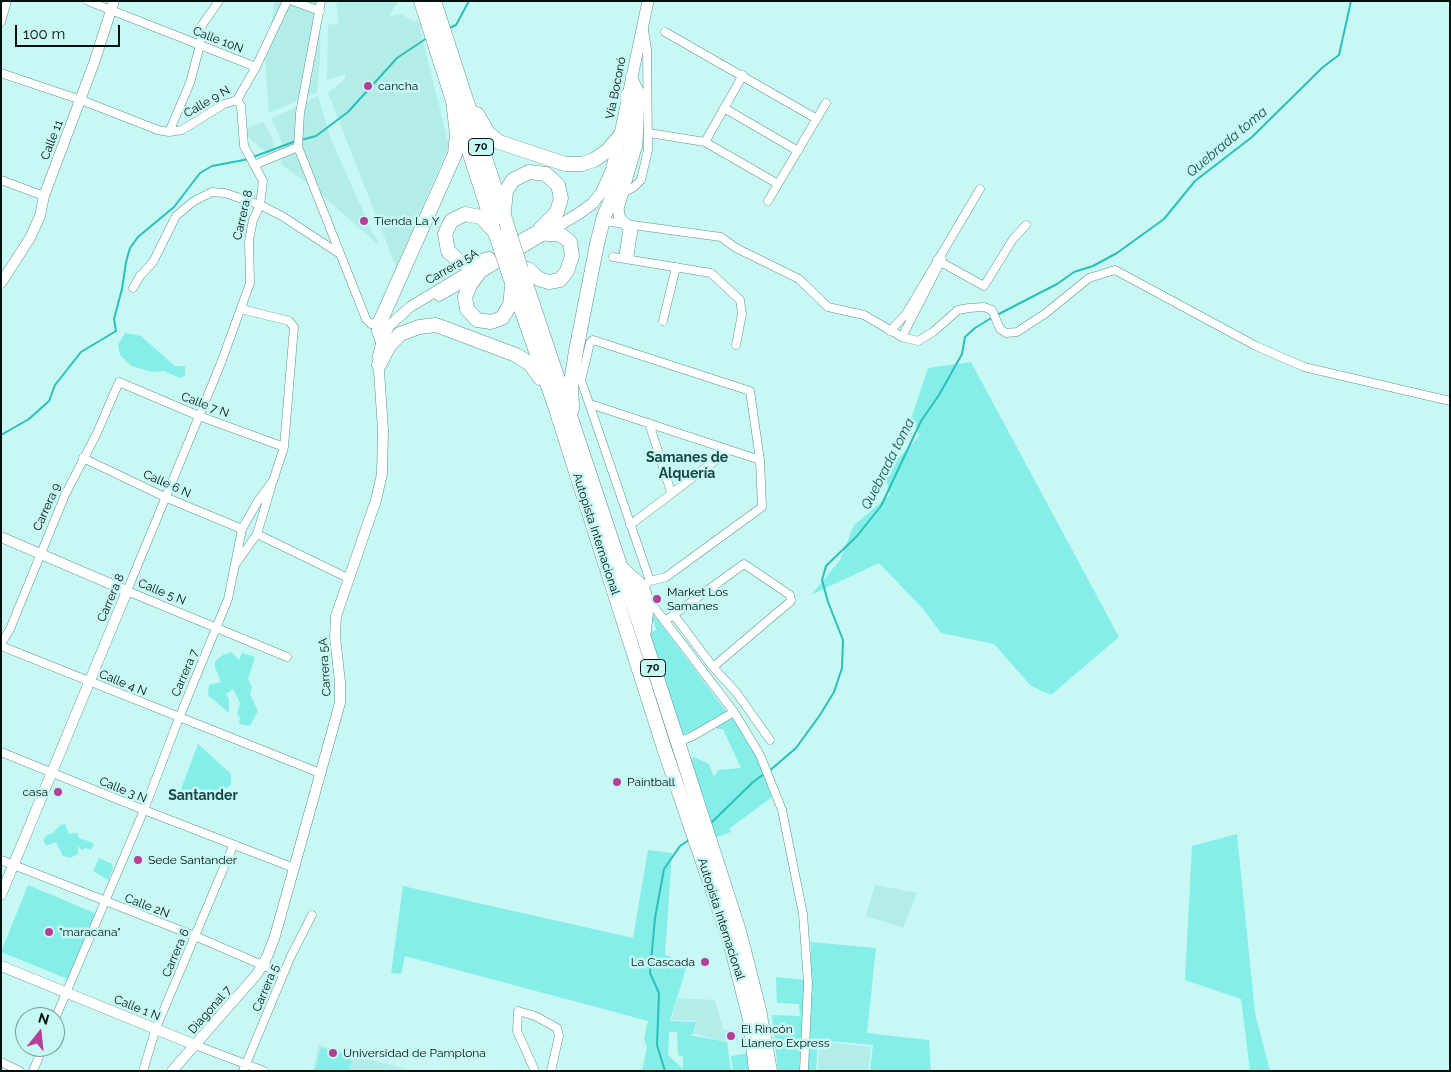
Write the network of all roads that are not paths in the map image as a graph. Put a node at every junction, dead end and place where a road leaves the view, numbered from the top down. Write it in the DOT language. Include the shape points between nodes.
graph roads {
  1 [pos="7,1"];
  2 [pos="88,1"];
  3 [pos="219,1"];
  4 [pos="287,1"];
  5 [pos="292,1"];
  6 [pos="321,1"];
  7 [pos="422,1"];
  8 [pos="434,1"];
  9 [pos="648,1"];
  10 [pos="112,6"];
  11 [pos="320,12"];
  12 [pos="643,21"];
  13 [pos="1,22"];
  14 [pos="665,32"];
  15 [pos="200,45"];
  16 [pos="256,67"];
  17 [pos="1,74"];
  18 [pos="743,75"];
  19 [pos="458,77"];
  20 [pos="632,77"];
  21 [pos="628,95"];
  22 [pos="81,100"];
  23 [pos="237,100"];
  24 [pos="453,100"];
  25 [pos="826,103"];
  26 [pos="724,108"];
  27 [pos="817,119"];
  28 [pos="169,132"];
  29 [pos="649,133"];
  30 [pos="620,136"];
  31 [pos="705,142"];
  32 [pos="298,147"];
  33 [pos="798,151"];
  34 [pos="635,154"];
  35 [pos="647,157"];
  36 [pos="254,165"];
  37 [pos="1,180"];
  38 [pos="778,184"];
  39 [pos="980,189"];
  40 [pos="621,194"];
  41 [pos="44,196"];
  42 [pos="768,201"];
  43 [pos="260,205"];
  44 [pos="505,219"];
  45 [pos="603,221"];
  46 [pos="1026,225"];
  47 [pos="631,226"];
  48 [pos="544,231"];
  49 [pos="496,234"];
  50 [pos="340,254"];
  51 [pos="613,257"];
  52 [pos="489,259"];
  53 [pos="626,259"];
  54 [pos="941,259"];
  55 [pos="676,267"];
  56 [pos="478,274"];
  57 [pos="518,274"];
  58 [pos="1,283"];
  59 [pos="133,288"];
  60 [pos="922,293"];
  61 [pos="241,310"];
  62 [pos="663,320"];
  63 [pos="380,322"];
  64 [pos="890,330"];
  65 [pos="902,338"];
  66 [pos="382,339"];
  67 [pos="736,345"];
  68 [pos="379,365"];
  69 [pos="119,382"];
  70 [pos="1450,401"];
  71 [pos="590,404"];
  72 [pos="555,406"];
  73 [pos="199,416"];
  74 [pos="649,423"];
  75 [pos="574,430"];
  76 [pos="284,447"];
  77 [pos="730,450"];
  78 [pos="83,458"];
  79 [pos="760,460"];
  80 [pos="273,481"];
  81 [pos="671,492"];
  82 [pos="167,498"];
  83 [pos="630,525"];
  84 [pos="242,529"];
  85 [pos="257,534"];
  86 [pos="1,537"];
  87 [pos="39,553"];
  88 [pos="236,564"];
  89 [pos="619,566"];
  90 [pos="348,578"];
  91 [pos="646,588"];
  92 [pos="127,591"];
  93 [pos="674,615"];
  94 [pos="664,621"];
  95 [pos="217,627"];
  96 [pos="643,636"];
  97 [pos="1,645"];
  98 [pos="287,657"];
  99 [pos="713,667"];
  100 [pos="88,681"];
  101 [pos="734,712"];
  102 [pos="178,718"];
  103 [pos="770,740"];
  104 [pos="677,742"];
  105 [pos="1,752"];
  106 [pos="53,773"];
  107 [pos="320,773"];
  108 [pos="144,810"];
  109 [pos="232,846"];
  110 [pos="1,860"];
  111 [pos="14,865"];
  112 [pos="294,868"];
  113 [pos="1,895"];
  114 [pos="106,902"];
  115 [pos="312,915"];
  116 [pos="195,936"];
  117 [pos="264,964"];
  118 [pos="1,966"];
  119 [pos="283,974"];
  120 [pos="66,993"];
  121 [pos="60,1007"];
  122 [pos="156,1028"];
  123 [pos="195,1045"];
  124 [pos="39,1057"];
  125 [pos="1,1062"];
  126 [pos="244,1067"];
  127 [pos="20,1071"];
  128 [pos="34,1071"];
  129 [pos="143,1071"];
  130 [pos="172,1071"];
  131 [pos="264,1071"];
  132 [pos="535,1071"];
  133 [pos="551,1071"];
  134 [pos="756,1071"];
  135 [pos="770,1071"];
  136 [pos="804,1071"];
  1 -- 13 [label="street"];
  2 -- 10 [label="street, Calle 10N"];
  3 -- 15 [label="street" via="202,25"];
  4 -- 16 [label="street, Calle 9 N"];
  5 -- 11 [label="street"];
  6 -- 11 [label="street"];
  7 -- 24 [label="highway, Autopista Internacional / 70"];
  8 -- 19 [label="highway, Autopista Internacional / 70"];
  9 -- 12 [label="main road, Vía Boconó"];
  10 -- 15 [label="street, Calle 10N"];
  10 -- 22 [label="street, Calle 11"];
  11 -- 32 [label="street" via="300,112"];
  12 -- 20 [label="main road, Vía Boconó"];
  12 -- 29 [label="street"];
  14 -- 18 [label="street"];
  15 -- 16 [label="street, Calle 10N"];
  15 -- 28 [label="street" via="190,83"];
  16 -- 23 [label="street, Calle 9 N"];
  17 -- 22 [label="street"];
  18 -- 26 [label="street"];
  18 -- 27 [label="street"];
  19 -- 30 [label="highway" via="485,129 503,143 561,164 574,165 599,157"];
  19 -- 44 [label="highway, Autopista Internacional / 70"];
  20 -- 21 [label="main road, Vía Boconó"];
  20 -- 34 [label="main road" via="639,93"];
  21 -- 30 [label="main road, Vía Boconó"];
  21 -- 45 [label="highway" via="631,126 628,154"];
  22 -- 28 [label="street"];
  22 -- 41 [label="street, Calle 11"];
  23 -- 28 [label="street, Calle 9 N" via="224,104 182,130"];
  23 -- 36 [label="street, Carrera 8" via="241,106 244,146"];
  24 -- 49 [label="highway, Autopista Internacional / 70"];
  24 -- 63 [label="highway" via="457,140 452,162"];
  25 -- 27 [label="street"];
  26 -- 31 [label="street"];
  26 -- 33 [label="street"];
  27 -- 33 [label="street"];
  29 -- 31 [label="street"];
  29 -- 35 [label="street"];
  30 -- 48 [label="main road, Vía Boconó" via="608,180"];
  31 -- 38 [label="street"];
  32 -- 36 [label="street"];
  32 -- 50 [label="street"];
  33 -- 38 [label="street"];
  34 -- 35 [label="street"];
  34 -- 40 [label="main road"];
  35 -- 40 [label="street" via="638,184"];
  36 -- 43 [label="street, Carrera 8" via="262,181"];
  37 -- 41 [label="street"];
  38 -- 42 [label="street"];
  39 -- 54 [label="street"];
  40 -- 47 [label="main road" via="618,215"];
  41 -- 58 [label="street, Calle 11" via="34,229"];
  43 -- 50 [label="street"];
  43 -- 59 [label="street" via="212,192 194,201 176,216 153,262"];
  43 -- 61 [label="street, Carrera 8" via="249,241 251,272"];
  44 -- 48 [label="highway" via="505,196 510,183 526,173 543,173 558,185 561,198"];
  44 -- 57 [label="highway, Autopista Internacional / 70, bridge"];
  45 -- 47 [label="street"];
  45 -- 75 [label="highway" via="572,373"];
  46 -- 54 [label="street" via="1013,239 986,285 982,286"];
  47 -- 53 [label="street"];
  47 -- 64 [label="street" via="721,237 736,248 799,278 828,307 864,315"];
  48 -- 52 [label="main road, Vía Boconó"];
  48 -- 56 [label="main road, Vía Boconó"];
  48 -- 57 [label="highway" via="560,234 570,242 572,256 567,271 560,280 549,282"];
  49 -- 52 [label="highway" via="481,217 468,214 453,220 445,234 448,251 460,262 468,264"];
  49 -- 57 [label="highway, Autopista Internacional / 70, bridge"];
  50 -- 63 [label="street" via="366,319 371,324"];
  51 -- 53 [label="street"];
  52 -- 66 [label="street, Carrera 5A" via="410,306"];
  53 -- 55 [label="street"];
  54 -- 60 [label="street"];
  55 -- 62 [label="street"];
  55 -- 67 [label="street" via="711,273 740,300 742,314"];
  56 -- 57 [label="highway" via="468,289 465,301 471,316 484,322 497,320 507,312"];
  56 -- 68 [label="street, Carrera 5A" via="401,320 387,337"];
  57 -- 72 [label="highway, Autopista Internacional / 70"];
  57 -- 75 [label="highway, Autopista Internacional / 70"];
  60 -- 64 [label="street"];
  60 -- 65 [label="street"];
  61 -- 73 [label="street, Carrera 8"];
  61 -- 76 [label="street, Carrera 7" via="289,321 294,327"];
  63 -- 66 [label="highway" via="378,331"];
  64 -- 65 [label="street"];
  65 -- 70 [label="street" via="918,342 958,310 984,307 992,310 1000,329 1006,333 1017,332 1089,278 1115,270 1256,346 1304,367"];
  66 -- 68 [label="street, Carrera 5A" via="378,350"];
  68 -- 72 [label="highway" via="400,334 423,326 438,326 524,360 536,371"];
  68 -- 90 [label="street, Carrera 5A" via="382,474"];
  69 -- 73 [label="street, Calle 7 N"];
  69 -- 78 [label="street, Carrera 9"];
  71 -- 74 [label="street"];
  71 -- 79 [label="street" via="581,376 590,342 597,340 750,391"];
  71 -- 83 [label="street"];
  72 -- 134 [label="highway, Autopista Internacional / 70" via="665,751 730,938 750,1019"];
  73 -- 76 [label="street, Calle 7 N"];
  73 -- 82 [label="street, Carrera 8"];
  74 -- 77 [label="street"];
  74 -- 81 [label="street"];
  75 -- 89 [label="highway, Autopista Internacional / 70"];
  76 -- 80 [label="street, Carrera 7"];
  77 -- 79 [label="street"];
  77 -- 81 [label="street"];
  78 -- 82 [label="street, Calle 6 N"];
  78 -- 87 [label="street, Carrera 9"];
  79 -- 91 [label="street" via="763,502 760,510 666,578"];
  80 -- 84 [label="street, Carrera 7"];
  80 -- 85 [label="street"];
  81 -- 83 [label="street"];
  82 -- 84 [label="street, Calle 6 N"];
  82 -- 92 [label="street, Carrera 8"];
  83 -- 91 [label="street"];
  84 -- 88 [label="street, Carrera 7"];
  85 -- 88 [label="street"];
  85 -- 90 [label="street"];
  86 -- 87 [label="street, Calle 5 N"];
  87 -- 92 [label="street, Calle 5 N"];
  87 -- 97 [label="street, Carrera 9"];
  88 -- 95 [label="street, Carrera 7"];
  89 -- 91 [label="highway"];
  89 -- 96 [label="highway, Autopista Internacional / 70"];
  90 -- 107 [label="street, Carrera 5A" via="335,630 340,703"];
  91 -- 94 [label="street"];
  91 -- 96 [label="highway"];
  92 -- 95 [label="street, Calle 5 N"];
  92 -- 100 [label="street, Carrera 8"];
  93 -- 94 [label="street"];
  93 -- 99 [label="street"];
  93 -- 99 [label="street" via="744,564 790,595 791,601"];
  94 -- 101 [label="street"];
  95 -- 98 [label="street, Calle 5 N"];
  95 -- 102 [label="street, Carrera 7"];
  96 -- 104 [label="highway, Autopista Internacional / 70"];
  97 -- 100 [label="street, Calle 4 N"];
  99 -- 103 [label="street" via="736,692"];
  100 -- 102 [label="street, Calle 4 N"];
  100 -- 106 [label="street, Carrera 8"];
  101 -- 104 [label="street"];
  101 -- 136 [label="street" via="760,755 782,810 803,914 808,983"];
  102 -- 107 [label="street, Calle 4 N"];
  102 -- 108 [label="street, Carrera 7"];
  104 -- 135 [label="highway, Autopista Internacional / 70" via="745,950"];
  105 -- 106 [label="street, Calle 3 N"];
  106 -- 108 [label="street, Calle 3 N"];
  106 -- 111 [label="street, Carrera 8"];
  107 -- 112 [label="street, Carrera 5A"];
  108 -- 109 [label="street, Calle 3 N"];
  108 -- 114 [label="street, Carrera 7"];
  109 -- 112 [label="street, Calle 3 N"];
  109 -- 116 [label="street, Carrera 6"];
  110 -- 111 [label="street, Calle 2N"];
  111 -- 113 [label="street, Carrera 8"];
  111 -- 114 [label="street, Calle 2N"];
  112 -- 117 [label="street, Carrera 5A"];
  114 -- 116 [label="street, Calle 2N"];
  114 -- 120 [label="street, Carrera 7"];
  115 -- 119 [label="street, Carrera 5"];
  116 -- 117 [label="street, Calle 2N"];
  116 -- 122 [label="street, Carrera 6"];
  117 -- 119 [label="street, Calle 2N"];
  117 -- 123 [label="street, Diagonal 7"];
  118 -- 120 [label="street, Calle 1 N"];
  119 -- 126 [label="street, Carrera 5"];
  120 -- 121 [label="street, Carrera 7"];
  120 -- 122 [label="street, Calle 1 N"];
  122 -- 123 [label="street, Calle 1 N"];
  122 -- 129 [label="street, Carrera 6"];
  123 -- 126 [label="street, Calle 1 N"];
  123 -- 130 [label="street, Diagonal 7"];
  124 -- 128 [label="street"];
  125 -- 127 [label="street"];
  126 -- 131 [label="street, Calle 1 N"];
  132 -- 133 [label="street" via="517,1031 518,1011 558,1028"];
}
